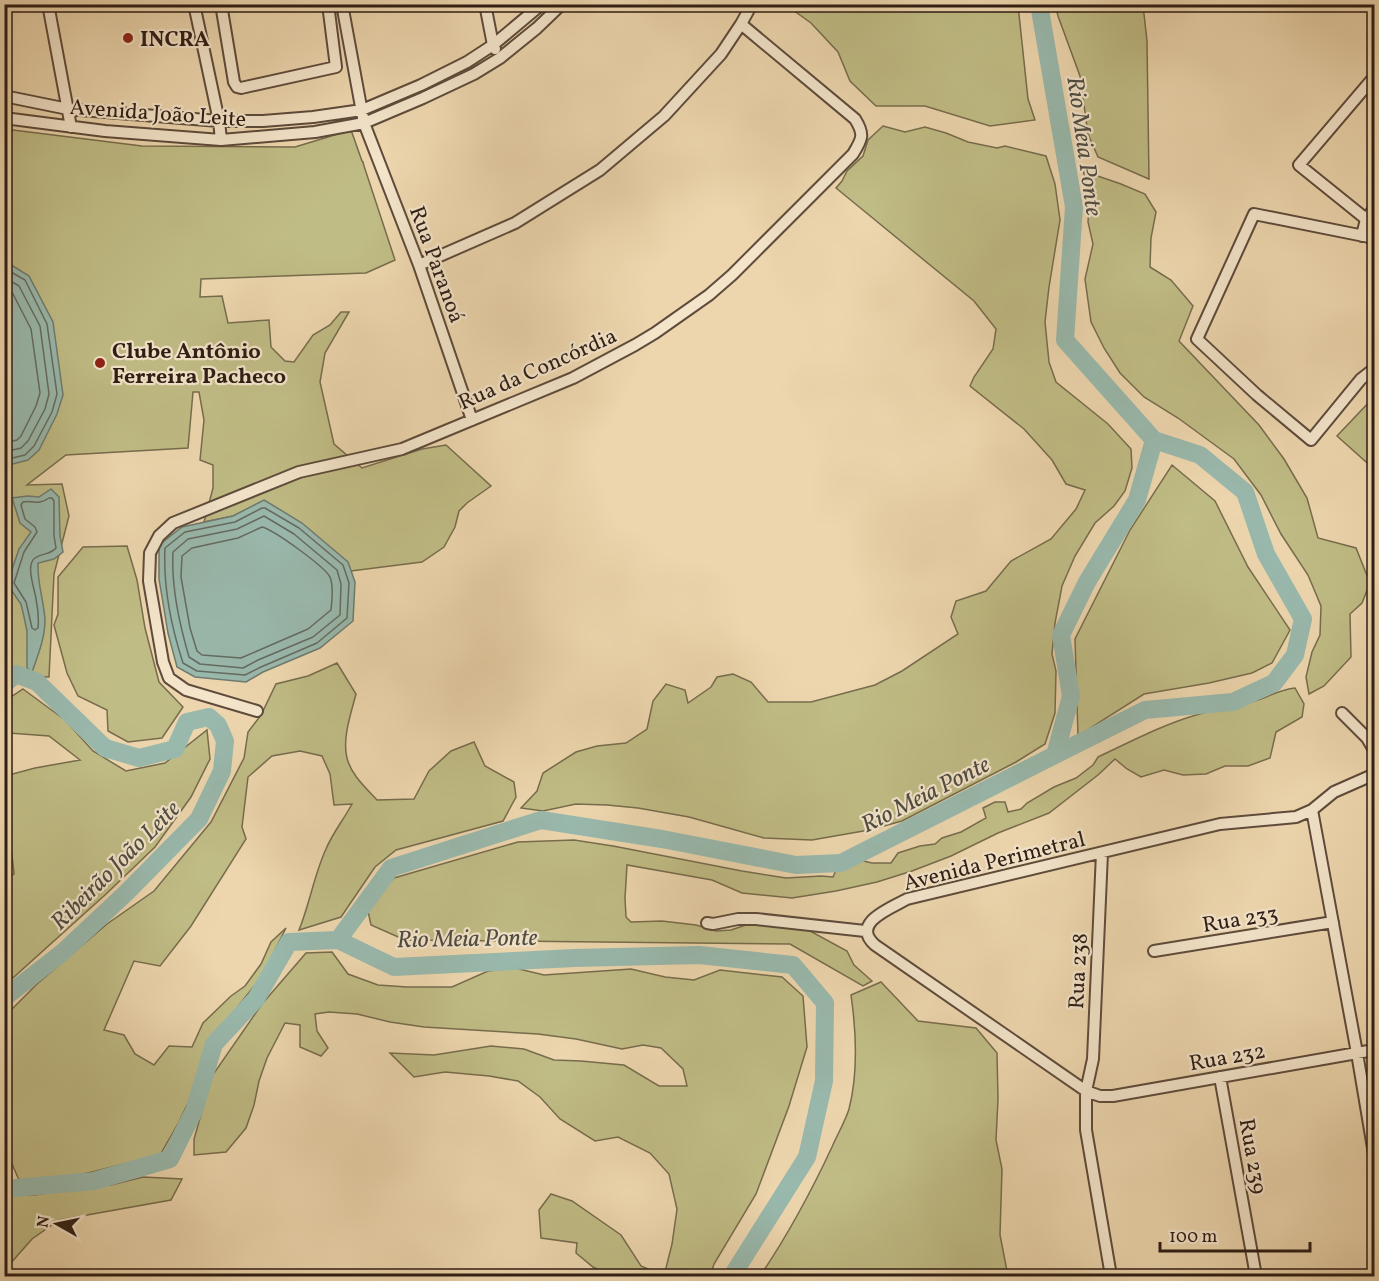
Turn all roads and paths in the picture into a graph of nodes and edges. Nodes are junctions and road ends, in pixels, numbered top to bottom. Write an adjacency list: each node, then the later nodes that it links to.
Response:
1 (48, 4): 17 (street)
2 (194, 4): 21 (street)
3 (221, 4): 12 (street)
4 (328, 4): 12 (street)
5 (342, 4): 10 (street, Rua Paranoá)
6 (485, 4): 13 (street)
7 (542, 4): 13 (street, Avenida João Leite)
8 (562, 4): 14 (street, Avenida João Leite)
9 (752, 4): 11 (street)
10 (345, 20): 12 (street); 18 (street, Rua Paranoá)
11 (741, 24): 30 (street); 32 (street, Rua da Concórdia)
12 (332, 33)
13 (493, 45): 14 (street); 18 (street, Avenida João Leite)
14 (500, 58): 22 (street, Avenida João Leite)
15 (1374, 77): 27 (street)
16 (4, 96): 17 (street, Avenida João Leite)
17 (68, 110): 19 (street, Avenida João Leite); 23 (street)
18 (362, 110): 21 (street, Avenida João Leite); 22 (street, Rua Paranoá)
19 (106, 112): 21 (street, Avenida João Leite); 24 (street)
20 (4, 118): 23 (street, Avenida João Leite)
21 (219, 121): 25 (street)
22 (364, 123): 25 (street, Avenida João Leite); 30 (street, Rua Paranoá)
23 (71, 127): 24 (street, Avenida João Leite)
24 (105, 131): 25 (street, Avenida João Leite)
25 (220, 140)
26 (1374, 209): 27 (street)
27 (1366, 219): 28 (street)
28 (1362, 236): 29 (street); 31 (street)
29 (1374, 238)
30 (418, 265): 32 (street, Rua Paranoá)
31 (1374, 372)
32 (472, 420): 33 (street, Rua da Concórdia)
33 (257, 711)
34 (1342, 713): 35 (street)
35 (1374, 750)
36 (1374, 775): 37 (street, Avenida Perimetral)
37 (1312, 810): 38 (street, Avenida Perimetral); 39 (street)
38 (1102, 853): 41 (street, Avenida Perimetral); 46 (street, Rua 238)
39 (1333, 922): 42 (street, Rua 233); 44 (street)
40 (707, 923): 41 (street)
41 (866, 931): 46 (street)
42 (1154, 951)
43 (1374, 1050): 44 (street, Rua 232)
44 (1357, 1053): 45 (street, Rua 232); 47 (street)
45 (1220, 1077): 46 (street, Rua 232); 49 (street, Rua 239)
46 (1086, 1091): 48 (street)
47 (1374, 1154)
48 (1112, 1276)
49 (1256, 1276)

